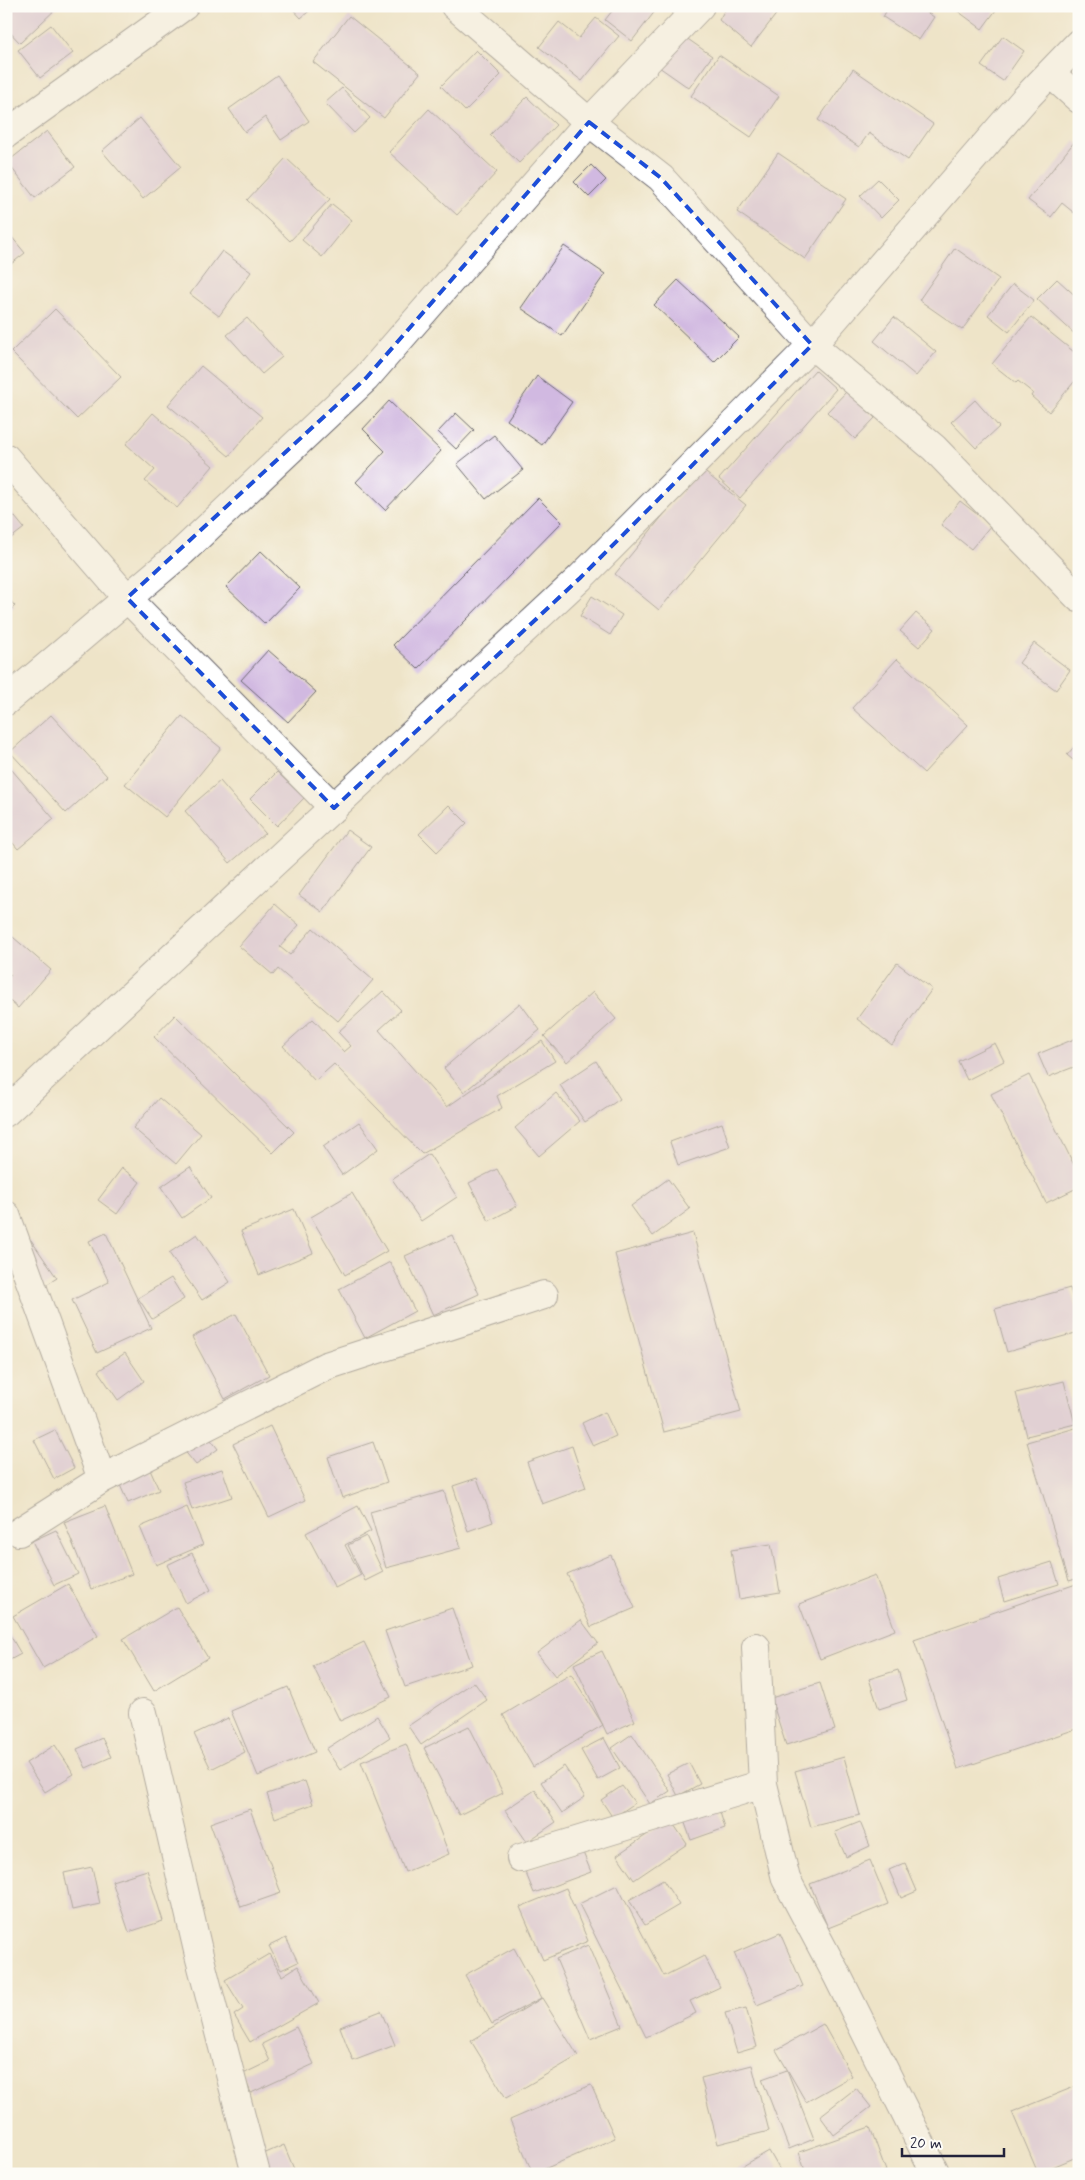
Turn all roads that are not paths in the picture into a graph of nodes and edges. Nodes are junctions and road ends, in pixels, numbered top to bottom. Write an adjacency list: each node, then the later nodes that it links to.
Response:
1 (184, 6): 8 (street)
2 (455, 6): 7 (street)
3 (700, 6): 7 (street)
4 (1079, 42): 5 (street)
5 (1050, 73): 6 (street); 9 (street)
6 (1079, 99)
7 (589, 122): 9 (street); 11 (street)
8 (6, 134)
9 (812, 345): 12 (street); 14 (street)
10 (6, 458): 11 (street)
11 (127, 598): 13 (street); 14 (street)
12 (1079, 598)
13 (6, 701)
14 (334, 808): 15 (street)
15 (6, 1112)
16 (6, 1215): 18 (street)
17 (544, 1295): 18 (street)
18 (102, 1478): 19 (street)
19 (19, 1532)
20 (756, 1647): 22 (street)
21 (143, 1713): 24 (street)
22 (763, 1784): 23 (street); 25 (street)
23 (521, 1858)
24 (256, 2174)
25 (936, 2174)

